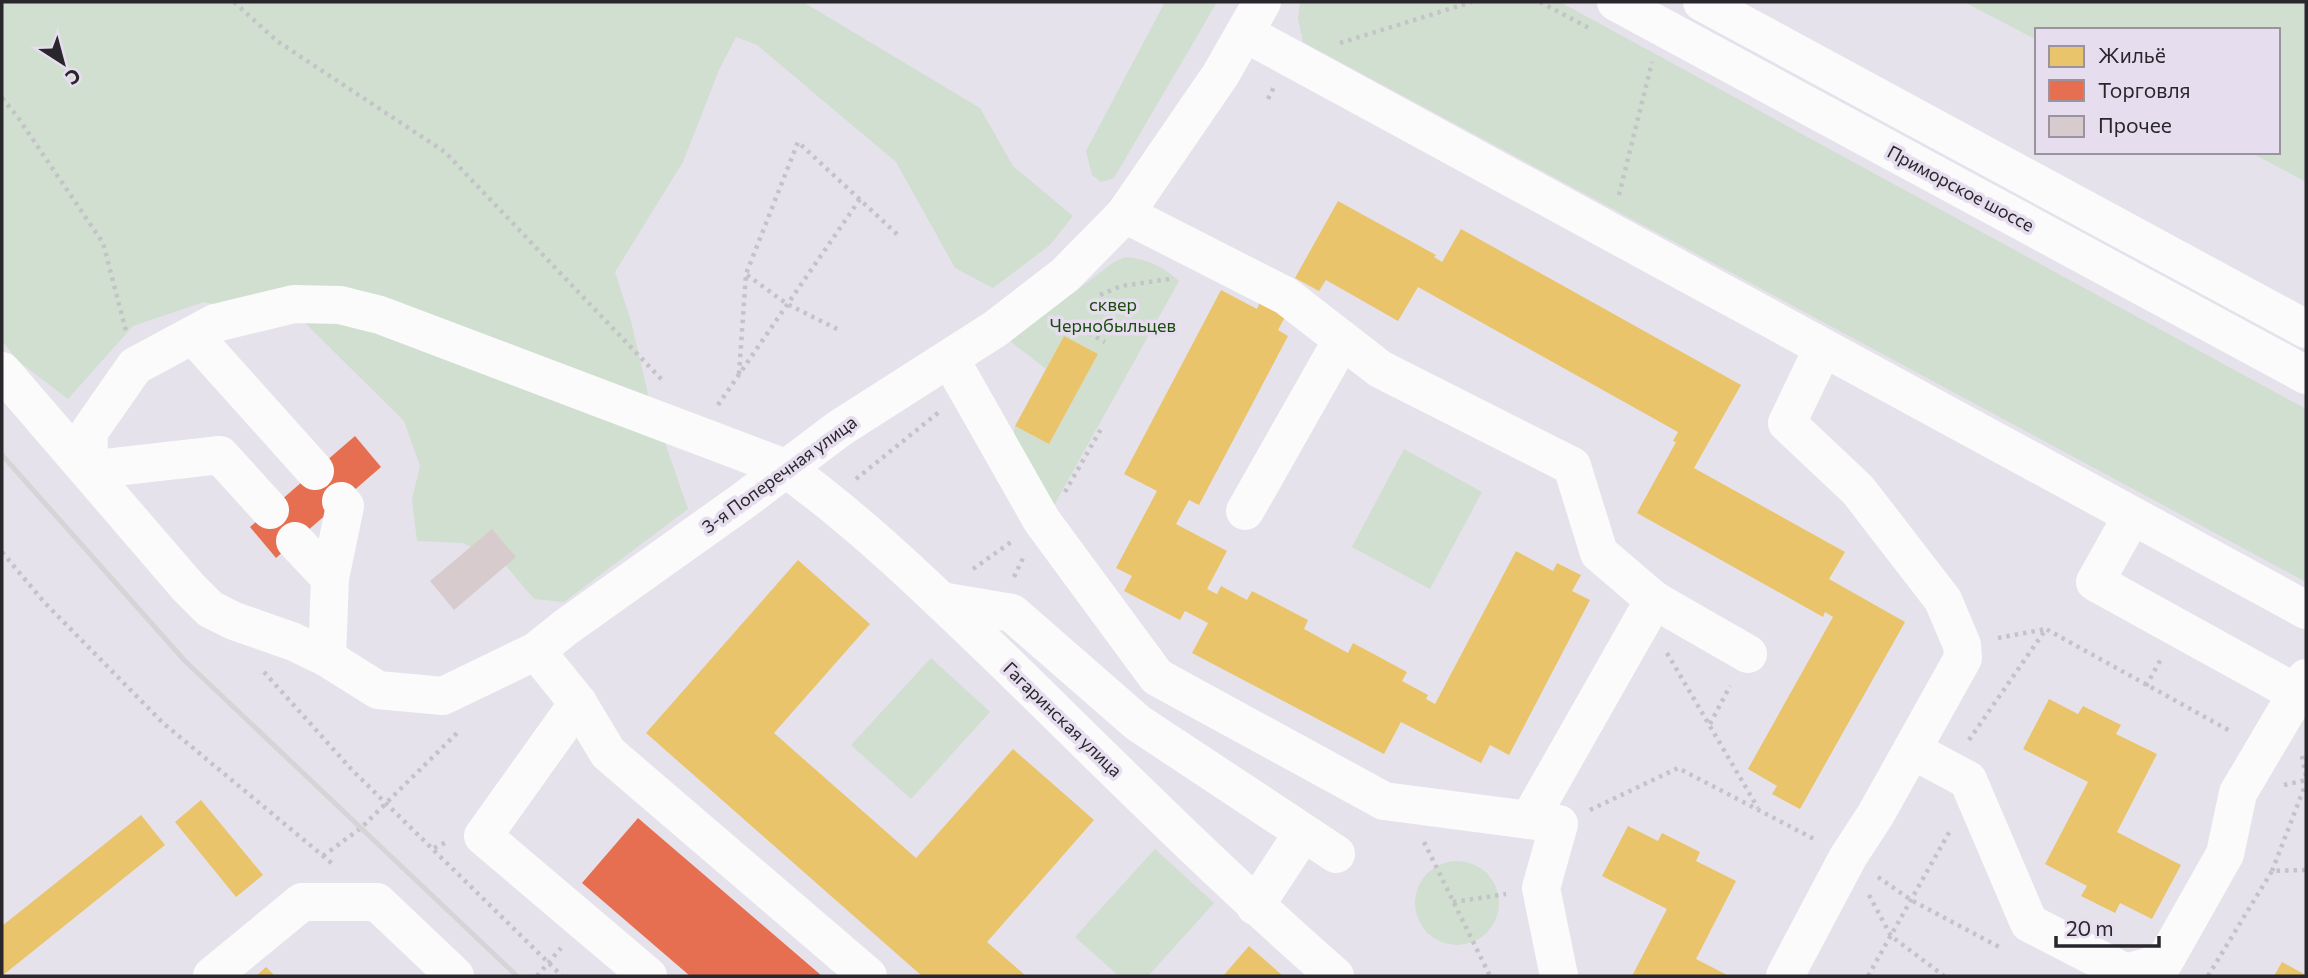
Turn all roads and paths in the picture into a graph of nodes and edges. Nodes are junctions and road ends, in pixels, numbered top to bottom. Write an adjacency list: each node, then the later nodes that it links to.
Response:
1 (234, 2): 27 (path)
2 (1472, 2): 6 (path)
3 (1616, 2): 25 (main road, Приморское шоссе)
4 (1702, 2): 16 (main road)
5 (1253, 18): 6 (main road); 12 (main road, 3-я Поперечная улица)
6 (1290, 58): 9 (path); 20 (main road)
7 (1650, 73): 10 (path)
8 (2, 98): 22 (path)
9 (1268, 99)
10 (1626, 166)
11 (860, 199): 13 (path); 14 (path); 15 (path)
12 (1125, 214): 19 (main road); 21 (main road, 3-я Поперечная улица)
13 (899, 236)
14 (746, 274): 15 (path); 24 (path)
15 (787, 304): 17 (path); 24 (path)
16 (2306, 329)
17 (839, 330)
18 (193, 335): 22 (main road, Гагаринская улица); 27 (main road, Гагаринская улица); 30 (main road)
19 (1342, 340): 33 (main road); 40 (main road)
20 (1823, 348): 34 (main road); 44 (main road)
21 (950, 359): 28 (main road, 3-я Поперечная улица); 35 (main road)
22 (135, 366): 29 (main road)
23 (2, 371): 29 (main road, 3-я Поперечная улица)
24 (738, 375): 27 (path)
25 (2306, 375)
26 (1101, 429): 35 (path)
27 (698, 435): 28 (main road, Гагаринская улица)
28 (785, 468): 39 (main road, Гагаринская улица); 45 (main road, 3-я Поперечная улица)
29 (88, 470): 32 (main road); 47 (main road, 3-я Поперечная улица)
30 (314, 471)
31 (341, 501): 38 (main road)
32 (270, 510)
33 (1245, 511)
34 (2132, 516): 41 (main road); 49 (main road)
35 (1042, 521): 39 (path); 42 (path); 56 (main road)
36 (295, 541): 38 (main road)
37 (2, 552): 62 (path)
38 (330, 578): 47 (main road)
39 (938, 598): 42 (main road); 70 (main road, Гагаринская улица)
40 (1650, 608): 46 (main road); 51 (path); 59 (main road)
41 (2306, 610)
42 (997, 611): 60 (main road)
43 (2046, 629): 44 (path); 52 (path); 54 (path)
44 (1962, 645): 53 (main road)
45 (536, 652): 47 (main road, 3-я Поперечная улица); 50 (main road)
46 (1748, 654): 51 (path)
47 (327, 658)
48 (261, 668): 57 (path)
49 (2302, 686): 52 (main road)
50 (578, 703): 79 (main road); 80 (main road)
51 (1709, 725): 58 (path)
52 (2264, 749): 54 (main road)
53 (1912, 750): 54 (main road); 63 (main road)
54 (1960, 780): 67 (path)
55 (2306, 783): 65 (path)
56 (1404, 803): 59 (main road); 69 (path)
57 (386, 804): 62 (path); 74 (path)
58 (1760, 811): 59 (path); 63 (path)
59 (1544, 822): 66 (main road)
60 (1303, 832): 61 (main road); 70 (main road)
61 (1336, 854)
62 (323, 856): 68 (path)
63 (1848, 857): 67 (path); 84 (main road)
64 (2306, 870): 65 (path)
65 (2272, 871): 87 (path)
66 (1541, 888): 69 (path); 83 (main road)
67 (1911, 900): 71 (path); 73 (path)
68 (377, 902): 75 (main road); 76 (main road)
69 (1453, 902): 82 (path)
70 (1255, 906): 81 (main road, Гагаринская улица)
71 (1891, 936): 85 (path); 86 (path)
72 (563, 946): 74 (path)
73 (2005, 950)
74 (549, 963): 77 (path); 78 (path)
75 (212, 976)
76 (455, 976)
77 (537, 976)
78 (562, 976)
79 (648, 976)
80 (868, 976)
81 (1335, 976)
82 (1490, 976)
83 (1559, 976)
84 (1785, 976)
85 (1868, 976)
86 (1944, 976)
87 (2208, 976)

